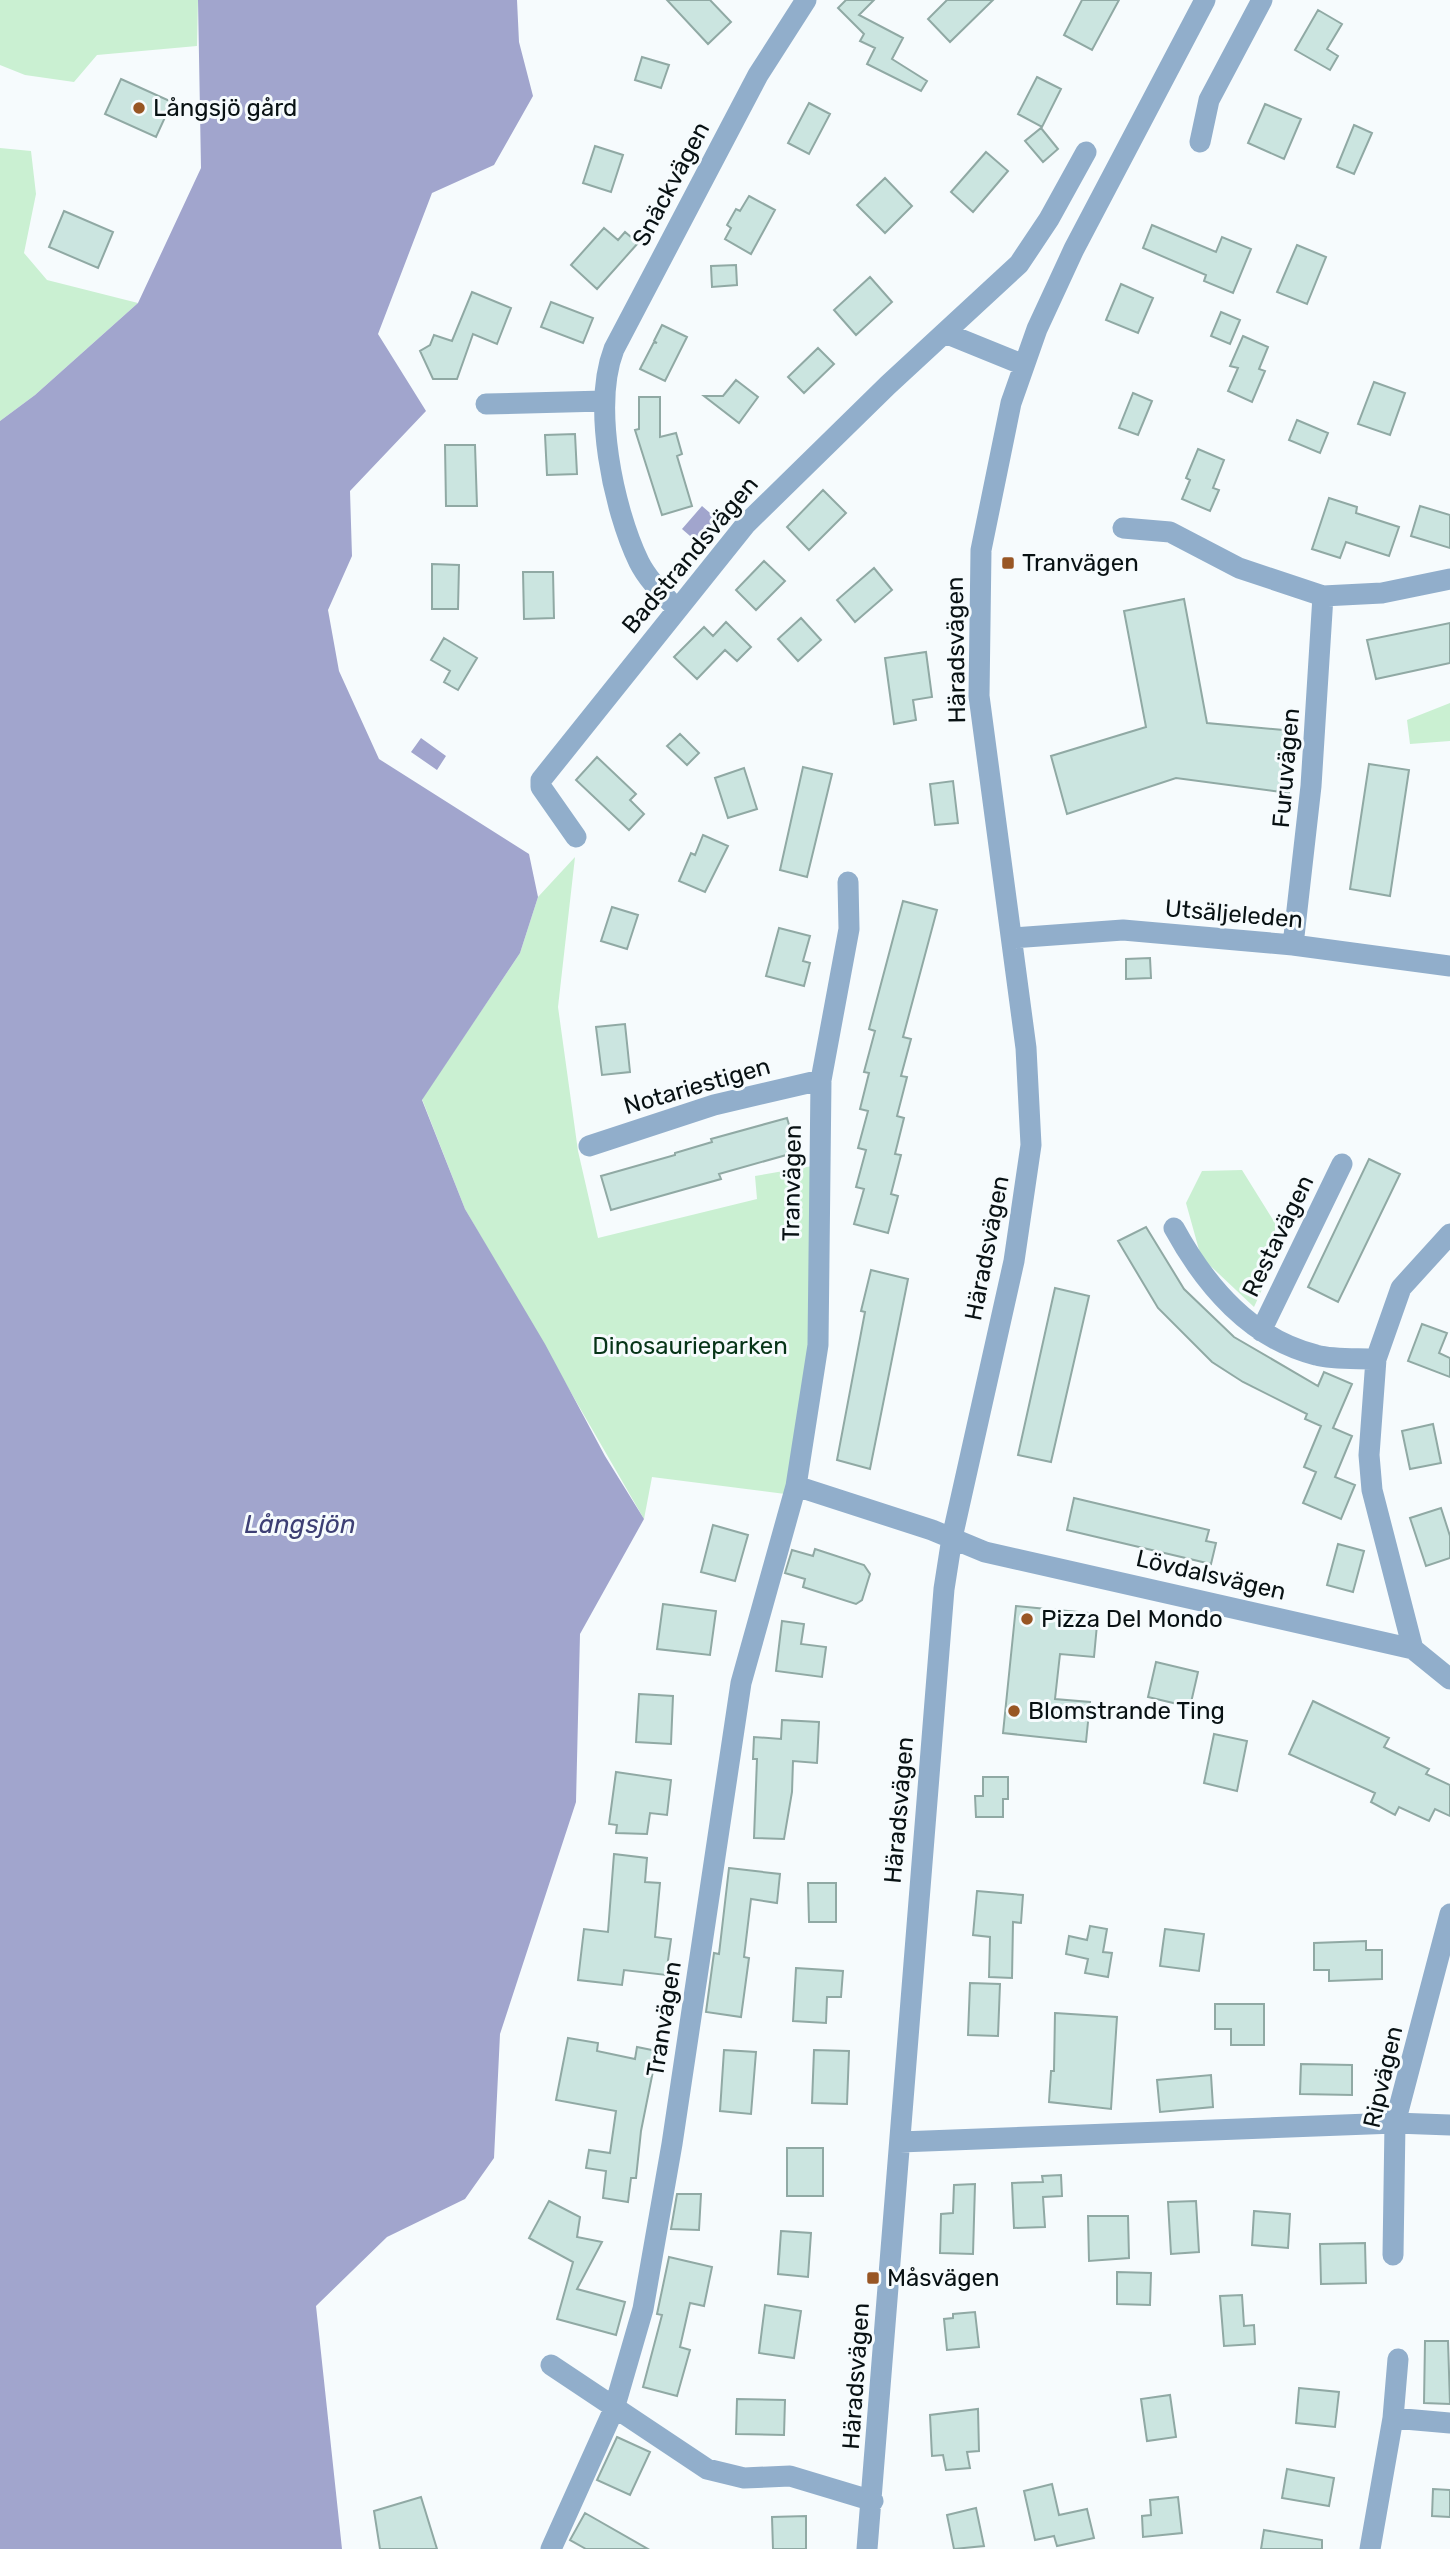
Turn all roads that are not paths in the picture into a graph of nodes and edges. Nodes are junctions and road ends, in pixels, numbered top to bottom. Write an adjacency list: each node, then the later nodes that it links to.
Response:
1 (806, 0): 8 (street, Snäckvägen)
2 (1205, 0): 7 (street, Häradsvägen)
3 (1262, 0): 4 (street)
4 (1200, 142)
5 (1086, 152): 6 (street, Badstrandsvägen)
6 (945, 333): 7 (street); 13 (street, Badstrandsvägen)
7 (1024, 365): 16 (street, Häradsvägen)
8 (604, 401): 9 (street); 13 (street, Snäckvägen)
9 (486, 404)
10 (1123, 528): 12 (street)
11 (1450, 579): 12 (street)
12 (1323, 596): 17 (street, Furuvägen)
13 (676, 608): 14 (street, Badstrandsvägen)
14 (576, 837)
15 (848, 882): 19 (street, Tranvägen)
16 (1012, 938): 17 (street, Utsäljeleden); 27 (street, Häradsvägen)
17 (1293, 945): 18 (street, Utsäljeleden)
18 (1450, 966)
19 (821, 1080): 20 (street, Notariestigen); 26 (street, Tranvägen)
20 (589, 1146)
21 (1342, 1164): 24 (street, Restavägen)
22 (1174, 1228): 24 (street, Restavägen)
23 (1450, 1234): 25 (street)
24 (1261, 1331): 25 (street, Restavägen)
25 (1376, 1359): 28 (street)
26 (796, 1486): 27 (street); 37 (street, Tranvägen)
27 (952, 1538): 28 (street, Lövdalsvägen); 33 (street, Häradsvägen)
28 (1413, 1649): 29 (street, Lövdalsvägen)
29 (1450, 1679)
30 (1450, 1914): 31 (street, Ripvägen)
31 (1395, 2123): 32 (street); 33 (street); 34 (street, Ripvägen)
32 (1450, 2125)
33 (900, 2141): 40 (street, Häradsvägen)
34 (1394, 2255)
35 (1398, 2359): 38 (street)
36 (551, 2365): 37 (street)
37 (614, 2409): 40 (street); 41 (street, Tranvägen)
38 (1393, 2418): 39 (street); 43 (street)
39 (1450, 2423)
40 (873, 2501): 42 (street, Häradsvägen)
41 (551, 2549)
42 (866, 2549)
43 (1370, 2549)

